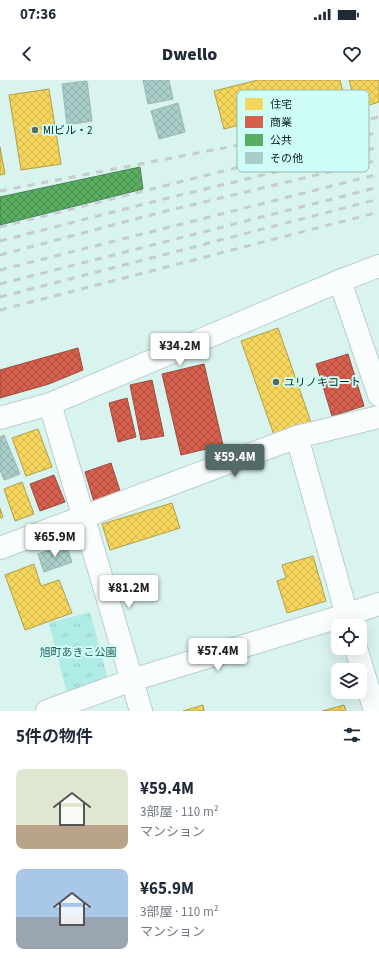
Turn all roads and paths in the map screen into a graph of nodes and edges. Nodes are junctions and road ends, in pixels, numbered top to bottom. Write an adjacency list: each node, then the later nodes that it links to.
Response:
1 (379, 266): 2 (street)
2 (340, 281): 3 (street); 4 (street)
3 (379, 395)
4 (50, 404): 6 (street); 8 (street)
5 (379, 417): 7 (street)
6 (0, 418)
7 (297, 437): 8 (street); 11 (street)
8 (83, 517): 9 (street); 15 (street)
9 (0, 548)
10 (379, 604): 12 (street)
11 (347, 619)
12 (352, 619)
13 (331, 626): 15 (street)
14 (358, 655): 18 (street)
15 (132, 680): 16 (street); 17 (street)
16 (47, 711)
17 (141, 711)
18 (374, 711)

